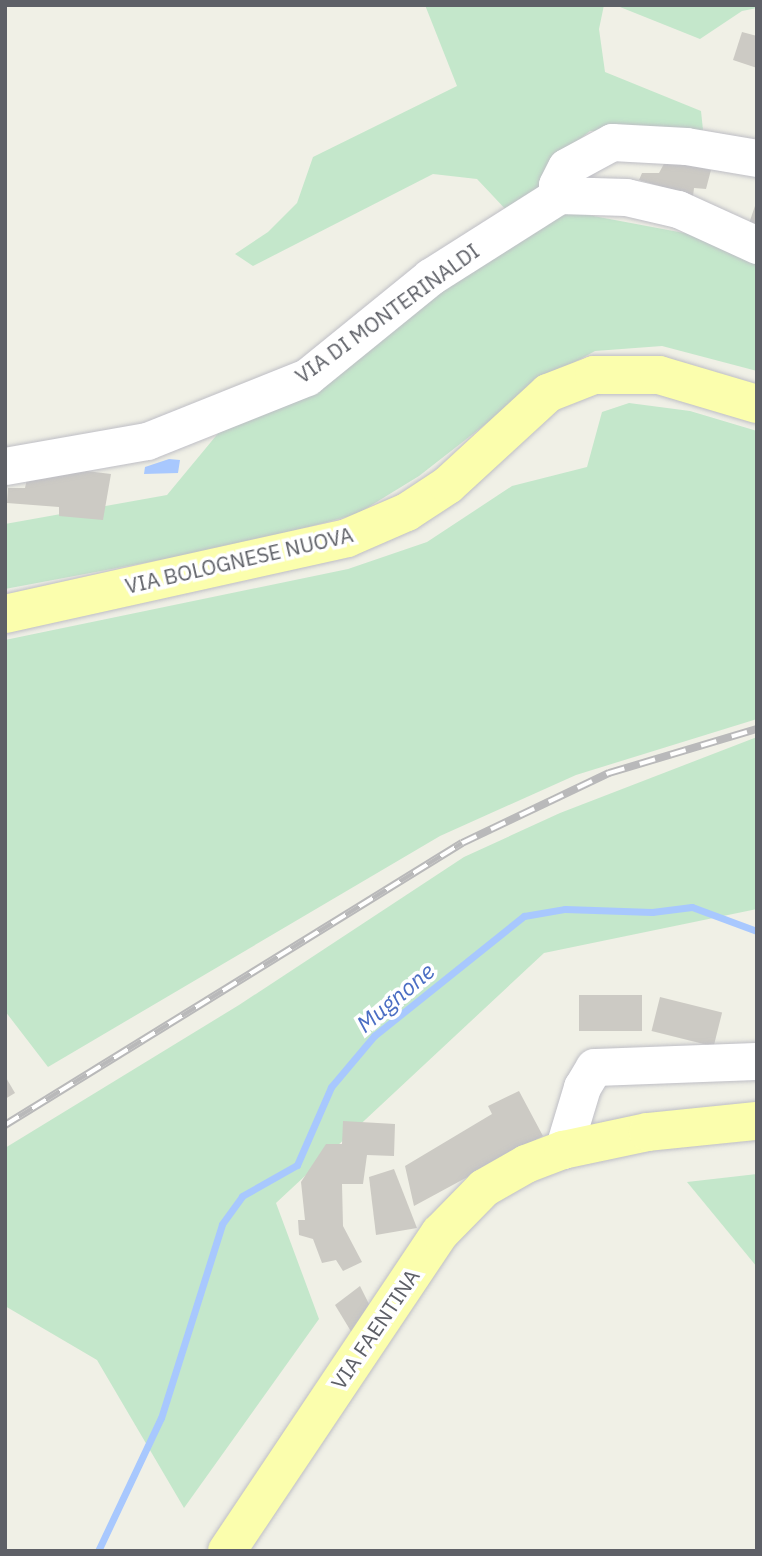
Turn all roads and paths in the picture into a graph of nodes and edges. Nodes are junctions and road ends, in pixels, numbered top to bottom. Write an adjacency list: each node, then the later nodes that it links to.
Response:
1 (757, 158): 2 (street)
2 (559, 195): 3 (street); 5 (street, VIA DI MONTERINALDI)
3 (757, 245)
4 (757, 404): 6 (main road, VIA BOLOGNESE NUOVA)
5 (5, 466)
6 (5, 614)
7 (757, 1061): 9 (street)
8 (757, 1121): 9 (main road, VIA FAENTINA)
9 (563, 1150): 10 (main road, VIA FAENTINA)
10 (227, 1551)

